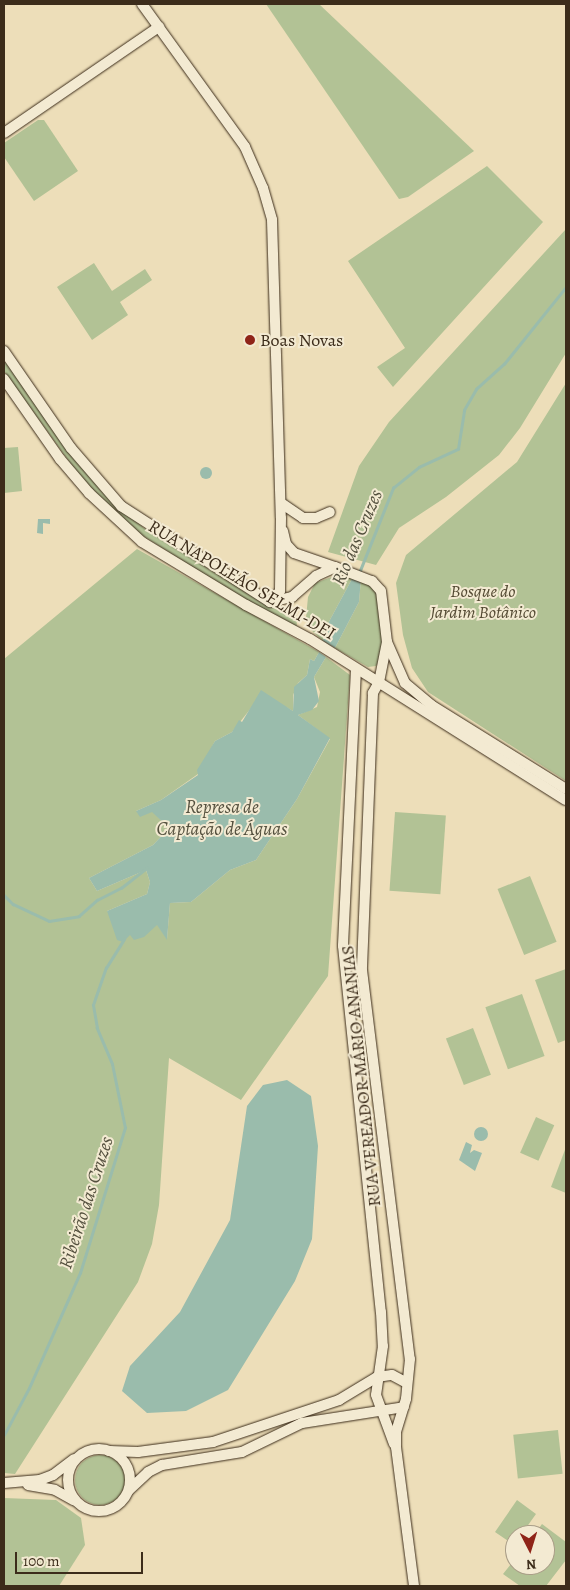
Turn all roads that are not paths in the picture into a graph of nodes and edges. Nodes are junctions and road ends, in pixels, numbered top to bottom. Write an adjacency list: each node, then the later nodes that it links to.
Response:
1 (142, 4): 2 (street)
2 (159, 27): 3 (street); 6 (street)
3 (4, 133)
4 (4, 351): 10 (street, RUA NAPOLEÃO SELMI-DEI)
5 (4, 379): 12 (street, RUA NAPOLEÃO SELMI-DEI)
6 (281, 503): 7 (street); 8 (street)
7 (330, 512)
8 (281, 518): 9 (street); 10 (street)
9 (340, 568): 10 (street, RUA NAPOLEÃO SELMI-DEI); 11 (street)
10 (270, 602)
11 (387, 642): 13 (street, RUA VEREADOR MÁRIO ANANIAS); 14 (street)
12 (356, 669): 13 (street, RUA NAPOLEÃO SELMI-DEI); 16 (street, RUA VEREADOR MÁRIO ANANIAS)
13 (379, 682): 15 (street, RUA NAPOLEÃO SELMI-DEI); 17 (street, RUA VEREADOR MÁRIO ANANIAS)
14 (566, 789)
15 (566, 800)
16 (376, 1377): 17 (street); 19 (street, RUA VEREADOR MÁRIO ANANIAS); 21 (street)
17 (407, 1382): 18 (street, RUA VEREADOR MÁRIO ANANIAS)
18 (404, 1407): 19 (street); 20 (street, RUA VEREADOR MÁRIO ANANIAS)
19 (382, 1413): 20 (street, RUA VEREADOR MÁRIO ANANIAS); 24 (street)
20 (396, 1447): 26 (street, RUA VEREADOR MÁRIO ANANIAS)
21 (108, 1451): 22 (street); 24 (street)
22 (75, 1458): 23 (street); 25 (street)
23 (8, 1483): 25 (street)
24 (129, 1490): 25 (street)
25 (79, 1504)
26 (414, 1586)

